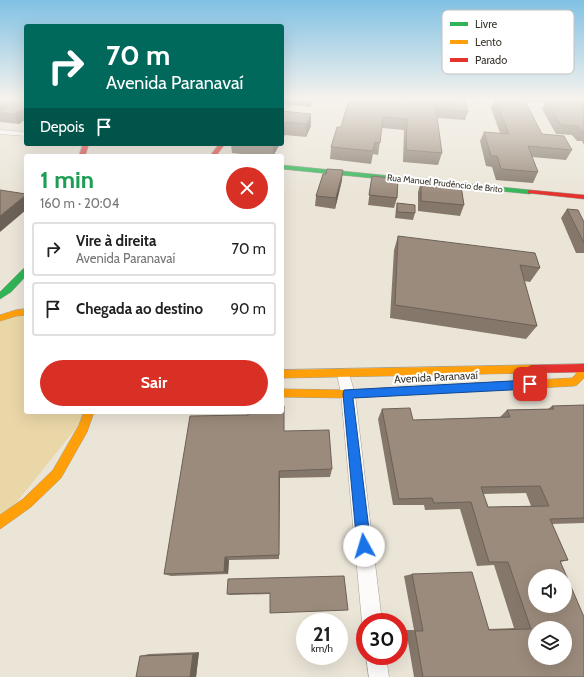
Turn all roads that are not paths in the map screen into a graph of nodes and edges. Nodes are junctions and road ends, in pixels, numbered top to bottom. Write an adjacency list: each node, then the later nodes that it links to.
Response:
1 (0, 132): 2 (street)
2 (24, 134)
3 (284, 167): 4 (main road, Rua Manuel Prudêncio de Brito)
4 (584, 197)
5 (24, 273): 6 (main road)
6 (0, 296)
7 (24, 312): 8 (main road)
8 (0, 318)
9 (583, 368): 11 (main road, Avenida Paranavaí); 13 (main road, Avenida Paranavaí)
10 (284, 374): 11 (main road, Avenida Paranavaí)
11 (343, 374): 13 (street)
12 (284, 394): 13 (main road, Avenida Paranavaí)
13 (348, 394): 16 (street)
14 (88, 414): 15 (main road)
15 (0, 523)
16 (371, 613)
17 (377, 665): 18 (street)
18 (379, 677)

